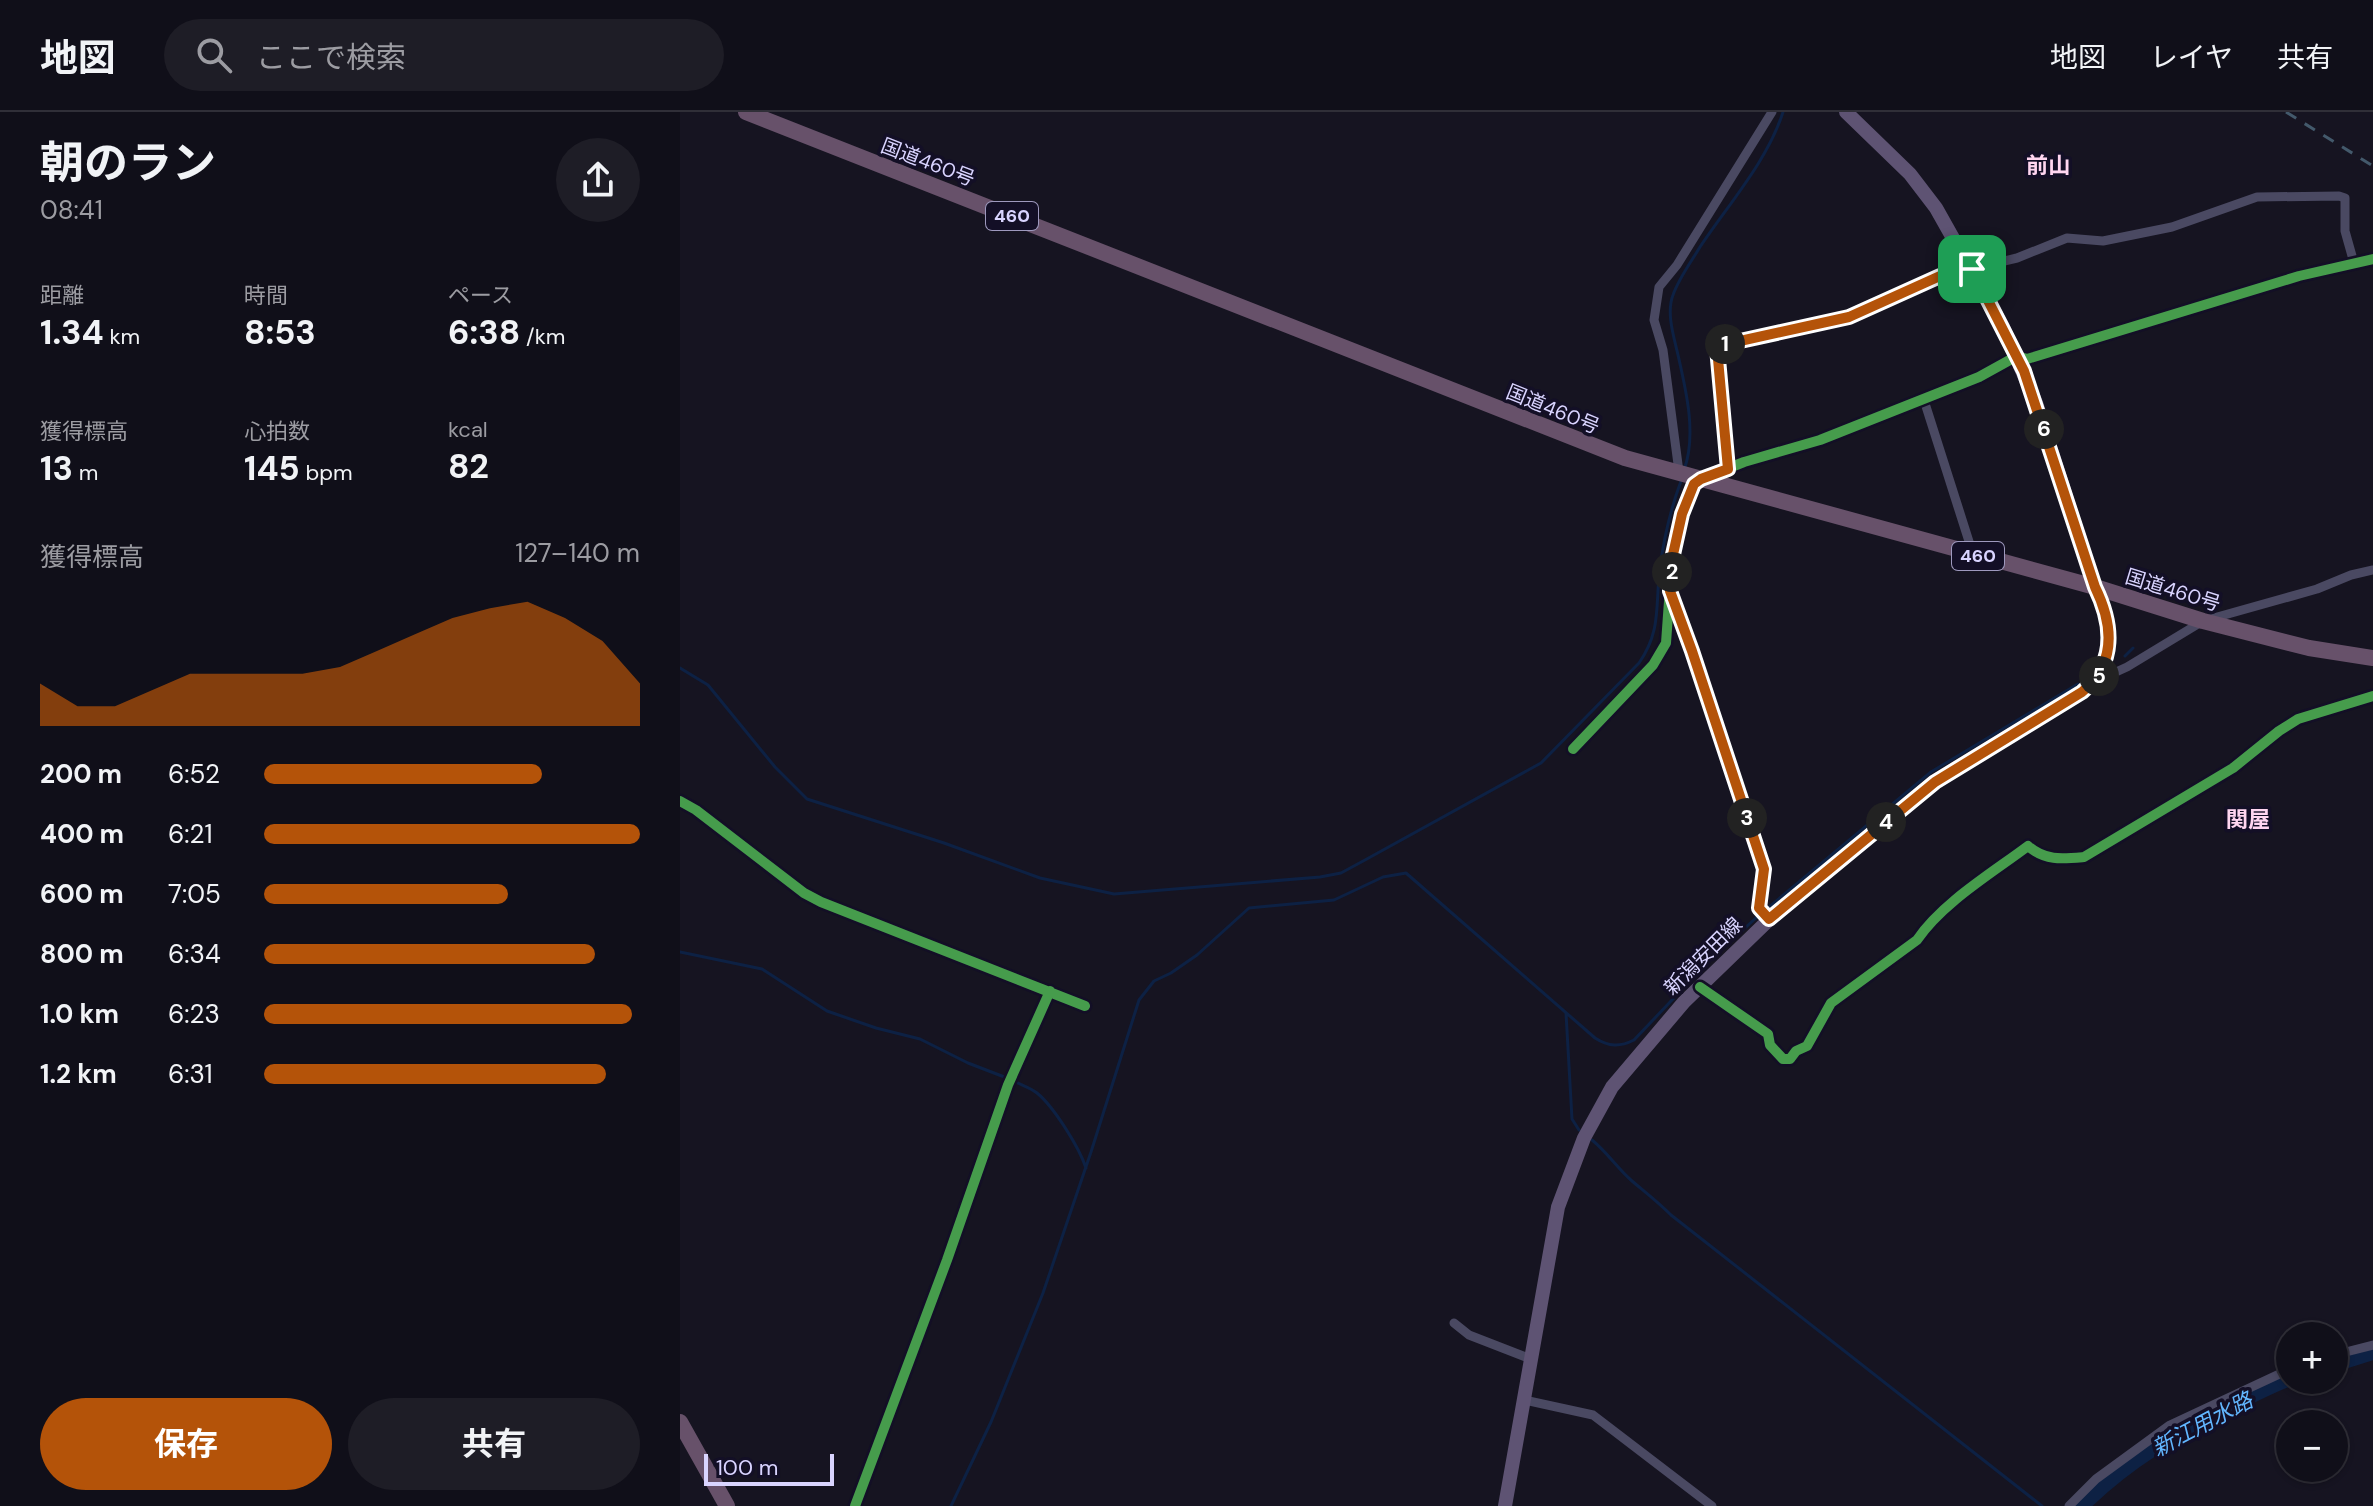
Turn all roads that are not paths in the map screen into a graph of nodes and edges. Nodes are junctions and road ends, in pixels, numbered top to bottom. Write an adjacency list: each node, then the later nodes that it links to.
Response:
1 (746, 112): 10 (highway, 国道460号 / 460)
2 (1772, 112): 10 (street)
3 (1846, 112): 6 (main road)
4 (2373, 259): 5 (street)
5 (2354, 263): 6 (street); 7 (street)
6 (1972, 269): 7 (main road); 9 (street)
7 (2017, 356): 8 (street); 13 (main road)
8 (1923, 397): 9 (street); 11 (street)
9 (1728, 469): 10 (street)
10 (1691, 476): 11 (highway, 国道460号 / 460); 14 (street)
11 (1974, 555): 13 (highway, 国道460号 / 460)
12 (2373, 570): 15 (street)
13 (2095, 587): 15 (highway, 国道460号 / 460); 17 (main road)
14 (1670, 591): 19 (street); 21 (street)
15 (2203, 621): 16 (highway, 国道460号 / 460); 17 (street)
16 (2373, 658)
17 (2094, 682): 21 (main road, 新潟安田線)
18 (2373, 696): 22 (street)
19 (1573, 749)
20 (680, 801): 23 (street)
21 (1769, 919): 22 (main road, 新潟安田線)
22 (1700, 987): 28 (main road, 新潟安田線)
23 (1050, 991): 24 (street); 33 (street)
24 (1085, 1006)
25 (1454, 1323): 28 (street)
26 (2373, 1345): 27 (street)
27 (2348, 1351)
28 (1531, 1359): 30 (main road, 新潟安田線)
29 (2276, 1376): 36 (street)
30 (1524, 1400): 34 (main road, 新潟安田線); 35 (street)
31 (680, 1422): 32 (highway)
32 (727, 1506)
33 (855, 1506)
34 (1505, 1506)
35 (1712, 1506)
36 (2069, 1506)

